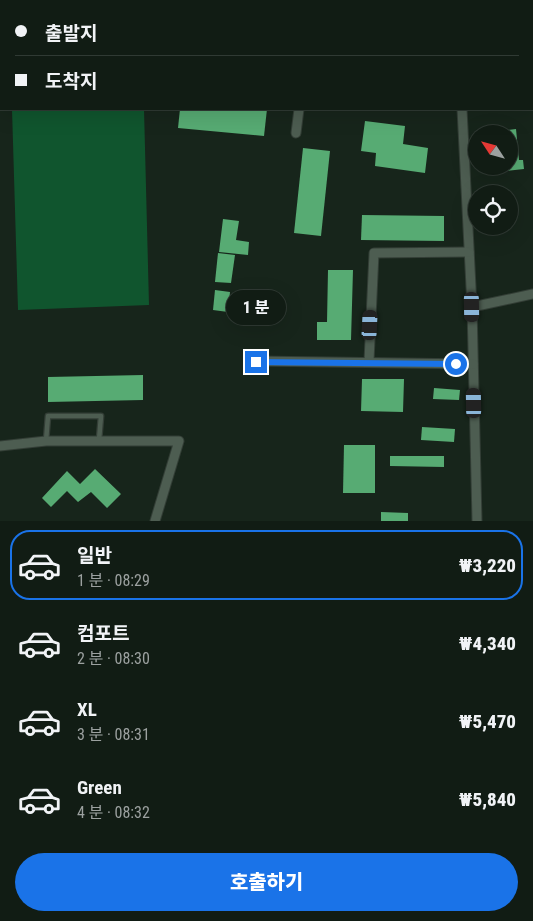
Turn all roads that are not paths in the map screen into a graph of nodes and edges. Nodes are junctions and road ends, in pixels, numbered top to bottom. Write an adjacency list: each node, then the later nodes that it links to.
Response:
1 (299, 110): 3 (street)
2 (462, 110): 4 (street)
3 (296, 133)
4 (469, 252): 6 (street); 8 (street)
5 (533, 294): 6 (street)
6 (472, 307): 9 (street)
7 (256, 362): 8 (street)
8 (369, 362): 9 (street)
9 (473, 364): 14 (street)
10 (99, 440): 11 (street); 11 (lane); 13 (street)
11 (46, 441): 12 (street)
12 (0, 446)
13 (155, 521)
14 (477, 521)

